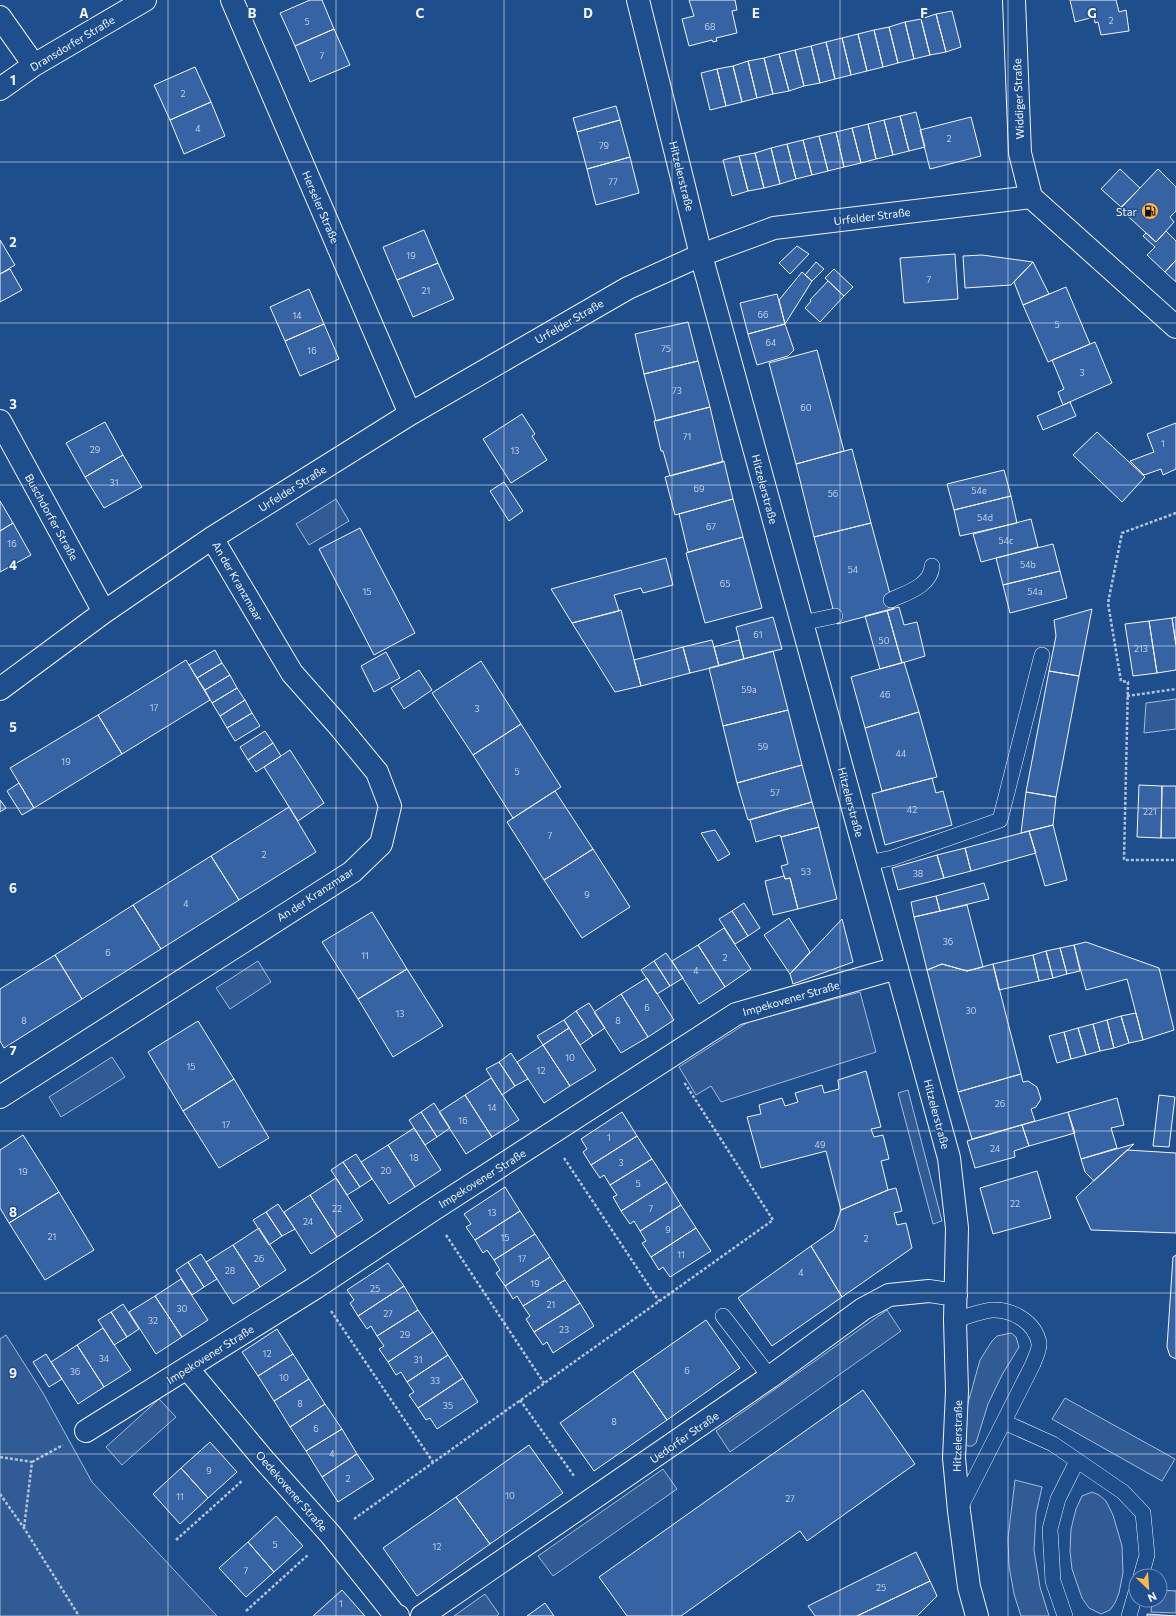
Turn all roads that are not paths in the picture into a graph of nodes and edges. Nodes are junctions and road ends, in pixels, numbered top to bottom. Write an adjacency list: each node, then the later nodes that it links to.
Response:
1 (145, 0): 6 (street, Dransdorfer Straße)
2 (232, 0): 11 (street, Herseler Straße)
3 (638, 0): 9 (street, Hitzelerstraße)
4 (1014, 0): 8 (street, Widdiger Straße)
5 (0, 17): 6 (street)
6 (34, 65): 7 (street, Dransdorfer Straße)
7 (0, 89)
8 (1031, 197): 9 (street, Urfelder Straße); 10 (street)
9 (701, 255): 11 (street, Urfelder Straße); 18 (street, Hitzelerstraße)
10 (1176, 327)
11 (410, 414): 13 (street, Urfelder Straße)
12 (0, 421): 16 (street, Buschdorfer Straße)
13 (212, 538): 16 (street, Urfelder Straße); 23 (street, An der Kranzmaar)
14 (932, 566): 15 (lane)
15 (892, 600)
16 (104, 612): 20 (street, Urfelder Straße)
17 (835, 616): 18 (lane)
18 (802, 623): 21 (street, Hitzelerstraße)
19 (1042, 655): 21 (lane)
20 (0, 689)
21 (868, 863): 22 (street, Hitzelerstraße)
22 (897, 968): 24 (street, Hitzelerstraße); 27 (street, Impekovener Straße)
23 (0, 1097)
24 (956, 1296): 26 (street, Hitzelerstraße); 28 (street, Uedorfer Straße)
25 (723, 1316): 28 (lane)
26 (955, 1320): 29 (lane); 32 (street, Hitzelerstraße)
27 (187, 1368): 30 (street, Impekovener Straße); 34 (street, Oedekovener Straße)
28 (770, 1377): 35 (street, Uedorfer Straße)
29 (1004, 1422): 31 (lane); 32 (lane)
30 (77, 1436)
31 (1077, 1461): 33 (lane); 37 (lane)
32 (959, 1511): 36 (street, Hitzelerstraße)
33 (1143, 1568)
34 (396, 1616)
35 (422, 1616)
36 (976, 1616)
37 (1065, 1616)

